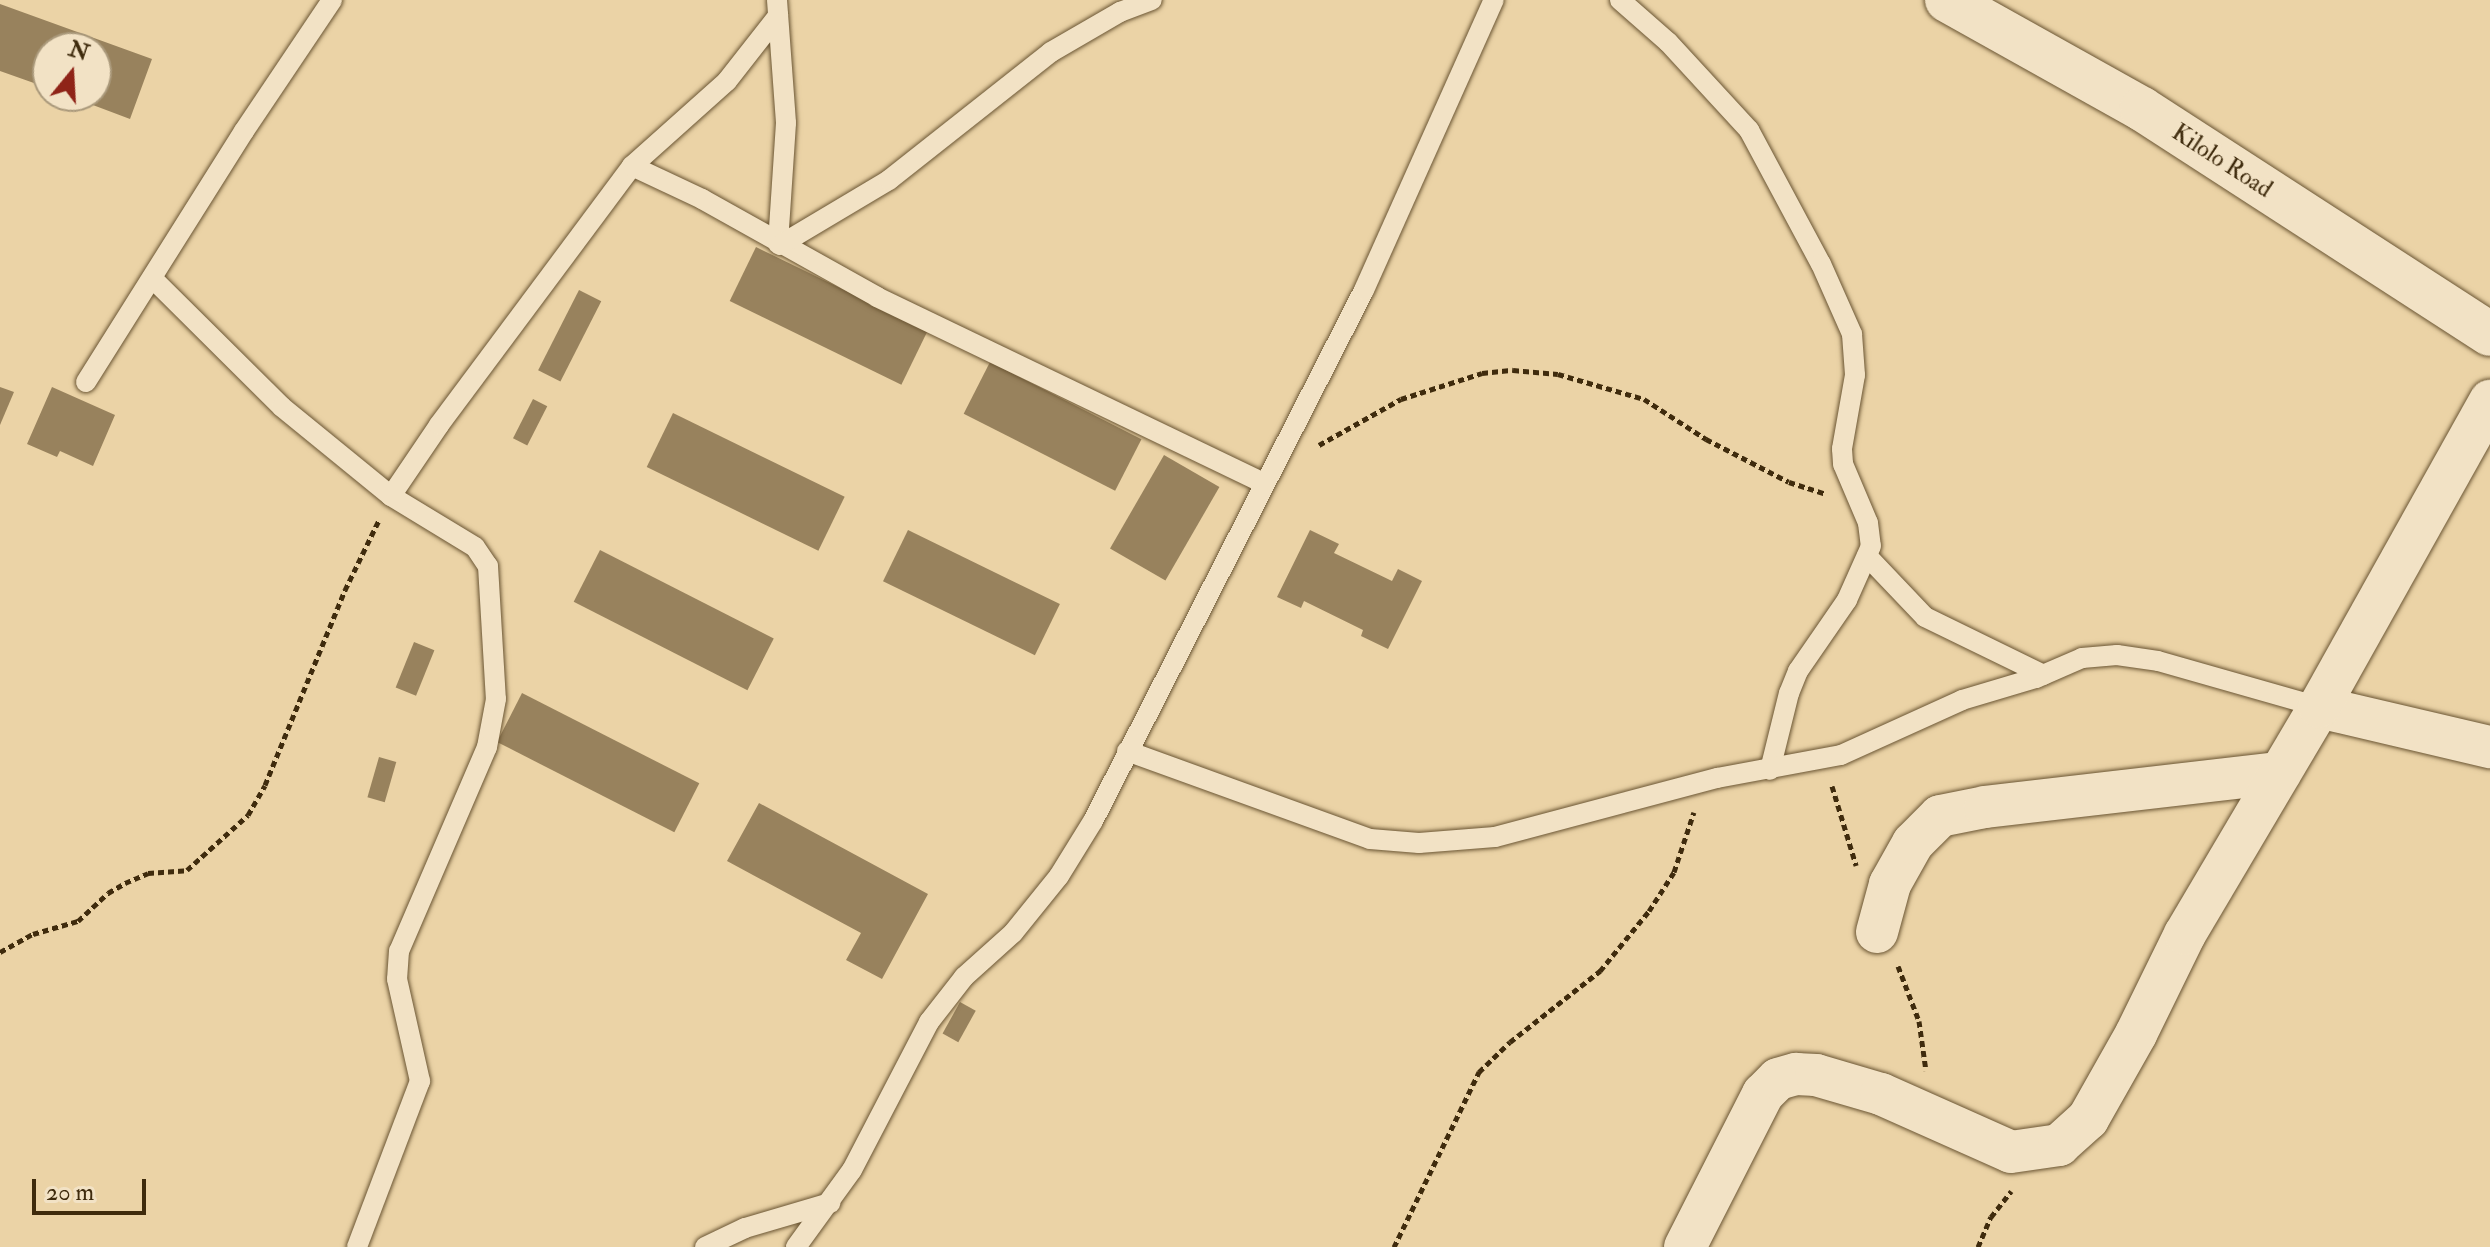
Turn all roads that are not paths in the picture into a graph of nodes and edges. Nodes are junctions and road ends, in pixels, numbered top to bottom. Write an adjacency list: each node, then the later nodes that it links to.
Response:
1 (332, 0): 9 (lane)
2 (1152, 0): 8 (lane)
3 (1494, 0): 13 (lane)
4 (1620, 0): 15 (lane)
5 (1947, 0): 10 (main road, Kilolo Road)
6 (778, 8): 7 (lane); 8 (lane)
7 (632, 166): 8 (lane); 14 (lane)
8 (779, 245): 13 (lane)
9 (152, 278): 11 (lane); 14 (lane)
10 (2490, 334)
11 (86, 382)
12 (2490, 401): 17 (street)
13 (1267, 478): 19 (lane)
14 (391, 496): 24 (lane)
15 (1867, 556): 16 (lane); 20 (lane)
16 (2044, 675): 17 (lane); 20 (lane)
17 (2319, 707): 18 (street); 21 (street)
18 (2490, 747)
19 (1127, 751): 20 (lane); 23 (lane)
20 (1770, 770)
21 (2280, 773): 22 (street); 27 (street)
22 (1877, 932)
23 (830, 1203): 25 (lane); 26 (lane)
24 (357, 1247)
25 (705, 1247)
26 (796, 1247)
27 (1685, 1247)

